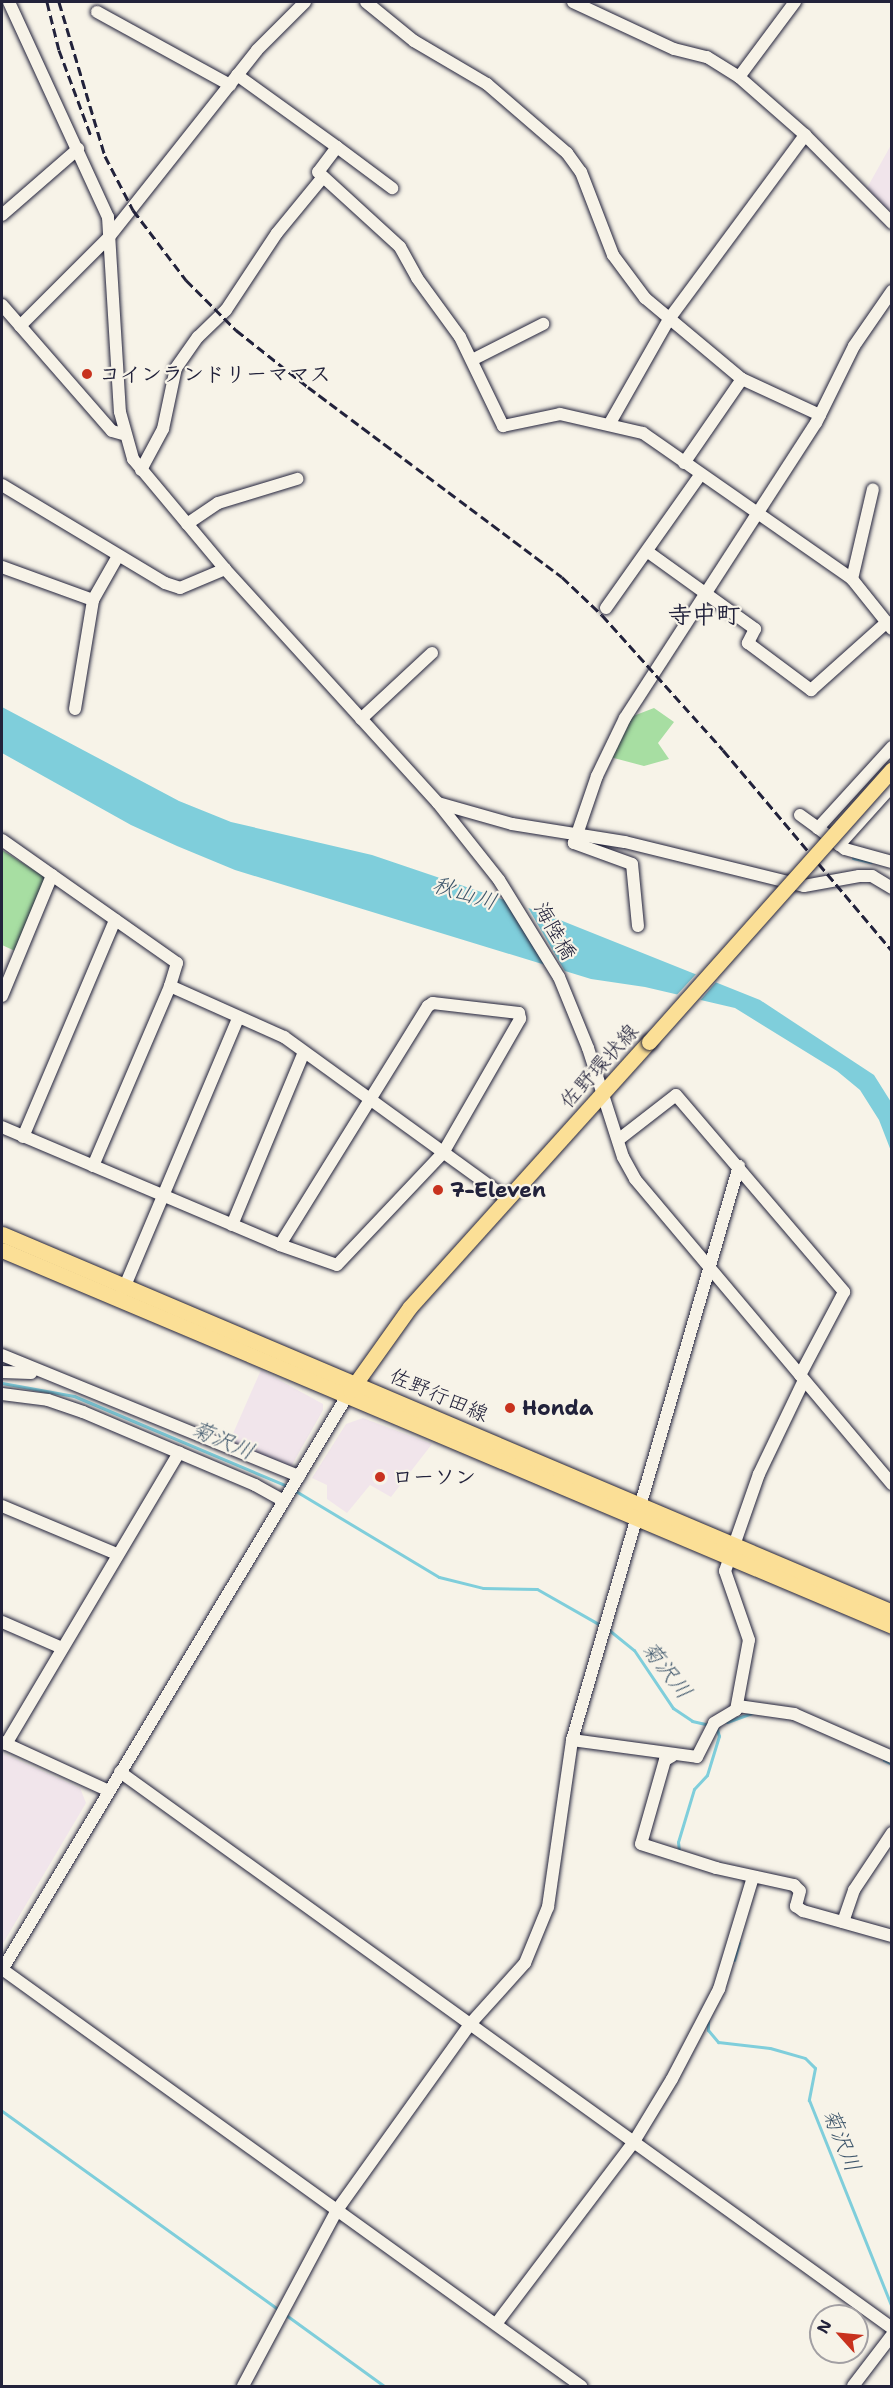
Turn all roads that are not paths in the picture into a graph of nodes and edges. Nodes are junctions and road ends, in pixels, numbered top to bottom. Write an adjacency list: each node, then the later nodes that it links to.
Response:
1 (9, 2): 11 (street)
2 (305, 2): 8 (street)
3 (366, 2): 19 (street)
4 (573, 2): 7 (street)
5 (795, 2): 7 (street)
6 (97, 12): 8 (street)
7 (739, 76): 9 (street)
8 (233, 80): 10 (street); 16 (street)
9 (805, 135): 15 (street); 19 (street)
10 (336, 147): 12 (street); 13 (street)
11 (78, 149): 14 (street); 16 (street)
12 (322, 177): 22 (street); 28 (street)
13 (392, 188)
14 (2, 215)
15 (891, 223)
16 (109, 237): 21 (street); 26 (street)
17 (891, 291): 24 (street)
18 (2, 305): 21 (street)
19 (669, 319): 23 (street); 25 (street)
20 (543, 324): 22 (street)
21 (20, 326): 26 (street)
22 (472, 360): 25 (street)
23 (742, 379): 24 (street); 27 (street)
24 (820, 415): 33 (street)
25 (610, 423): 27 (street)
26 (123, 434): 28 (street, 海陸橋)
27 (684, 463): 29 (street)
28 (141, 470): 34 (street, 海陸橋)
29 (700, 475): 33 (street); 35 (street)
30 (297, 479): 34 (street)
31 (2, 485): 36 (street)
32 (873, 489): 39 (street)
33 (759, 512): 39 (street); 40 (street)
34 (187, 524): 38 (street, 海陸橋)
35 (648, 552): 40 (street); 42 (street)
36 (118, 556): 38 (street); 41 (street)
37 (2, 567): 41 (street)
38 (225, 568): 46 (street, 海陸橋)
39 (852, 579): 43 (street)
40 (705, 595): 43 (street); 53 (street)
41 (93, 600): 45 (street)
42 (606, 608)
43 (889, 625)
44 (432, 653): 46 (street)
45 (75, 709)
46 (361, 719): 50 (street, 海陸橋)
47 (891, 747): 52 (street)
48 (891, 769): 67 (main road, 佐野環状線, bridge)
49 (891, 786): 55 (street)
50 (438, 803): 53 (street); 67 (street, 海陸橋)
51 (800, 815): 52 (street)
52 (818, 828): 55 (street)
53 (574, 833): 59 (street); 62 (street)
54 (2, 840): 58 (street)
55 (839, 845): 56 (street)
56 (876, 859): 57 (street); 59 (street)
57 (891, 862)
58 (52, 875): 61 (street); 64 (street)
59 (872, 876): 60 (street)
60 (891, 888)
61 (115, 920): 63 (street); 70 (street)
62 (638, 926)
63 (170, 986): 65 (street); 73 (street)
64 (2, 996)
65 (238, 1018): 66 (street); 75 (street)
66 (304, 1052): 68 (street); 77 (street)
67 (602, 1094): 71 (street, 海陸橋); 76 (main road, 佐野環状線)
68 (369, 1100): 72 (street); 72 (street); 79 (street)
69 (2, 1127): 70 (street)
70 (23, 1137): 73 (street)
71 (618, 1140): 74 (street); 81 (street, 海陸橋)
72 (443, 1153): 76 (street); 79 (street)
73 (93, 1166): 75 (street)
74 (739, 1166): 81 (street); 86 (street)
75 (163, 1196): 77 (street); 82 (street)
76 (508, 1199): 87 (main road, 佐野環状線)
77 (232, 1225): 79 (street)
78 (2, 1234): 82 (main road, 佐野行田線)
79 (280, 1245)
80 (2, 1250): 82 (main road, 佐野行田線)
81 (709, 1267): 86 (street, 海陸橋); 95 (street)
82 (122, 1293): 87 (main road, 佐野行田線); 89 (main road, 佐野行田線)
83 (2, 1355): 85 (street)
84 (2, 1372): 85 (street)
85 (38, 1373): 91 (street)
86 (802, 1377): 92 (street, 海陸橋); 96 (street)
87 (355, 1382): 89 (main road, 佐野環状線); 95 (main road, 佐野行田線)
88 (2, 1394): 90 (street)
89 (347, 1396): 91 (street); 95 (main road, 佐野行田線)
90 (178, 1453): 93 (street); 97 (street)
91 (297, 1479): 93 (street)
92 (891, 1484)
93 (286, 1498): 107 (street)
94 (2, 1506): 97 (street)
95 (637, 1511): 96 (main road, 佐野行田線); 103 (street)
96 (731, 1550): 98 (main road, 佐野行田線); 100 (main road, 佐野行田線); 102 (street)
97 (117, 1554): 101 (street)
98 (891, 1612)
99 (2, 1622): 101 (street)
100 (891, 1626)
101 (62, 1648): 104 (street)
102 (738, 1706): 105 (street); 106 (street)
103 (572, 1740): 105 (street); 114 (street)
104 (4, 1743): 108 (street)
105 (672, 1756): 110 (street)
106 (891, 1757)
107 (120, 1772): 108 (street); 114 (street)
108 (109, 1791): 113 (street)
109 (891, 1833): 111 (street)
110 (753, 1878): 111 (street); 115 (street)
111 (843, 1922): 112 (street)
112 (891, 1936)
113 (2, 1969): 116 (street)
114 (471, 2023): 115 (street); 116 (street)
115 (635, 2140): 117 (street); 118 (street)
116 (337, 2210): 117 (street); 120 (street)
117 (496, 2324): 121 (street)
118 (891, 2328)
119 (891, 2335): 122 (street)
120 (243, 2386)
121 (581, 2386)
122 (853, 2386)

